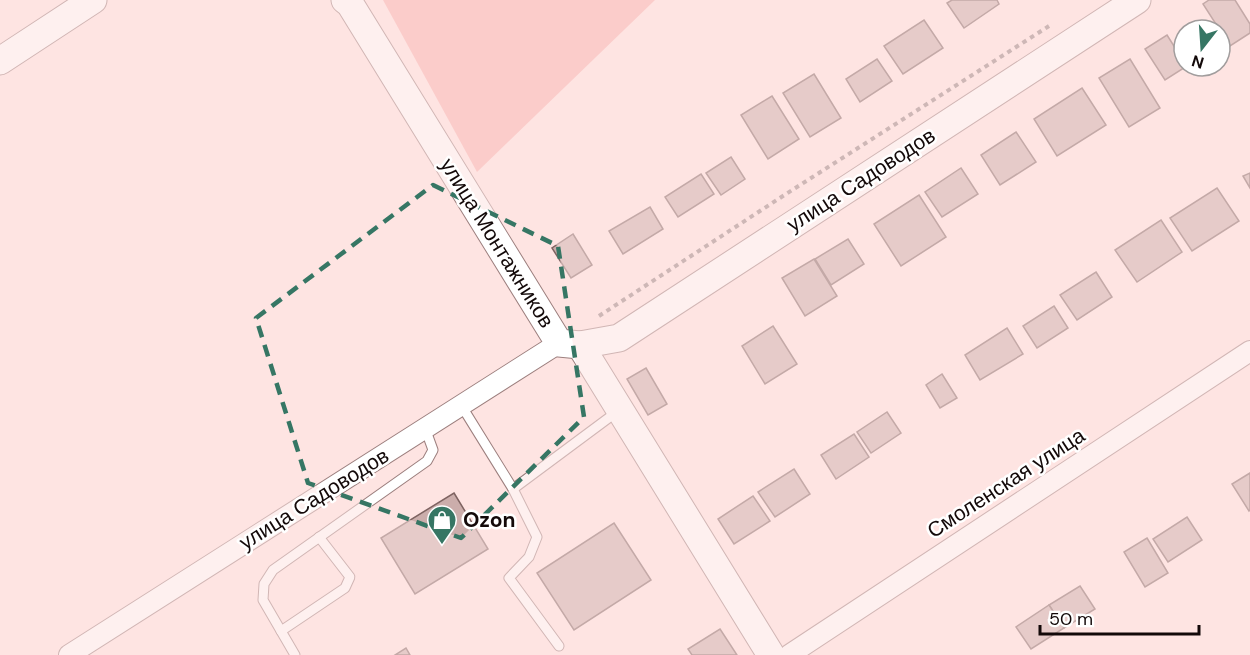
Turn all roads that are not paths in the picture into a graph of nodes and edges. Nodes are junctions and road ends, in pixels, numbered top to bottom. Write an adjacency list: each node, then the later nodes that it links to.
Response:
1 (93, 0): 4 (main road)
2 (345, 0): 5 (main road, улица Монтажников)
3 (1137, 0): 5 (main road, улица Садоводов)
4 (0, 61)
5 (569, 344): 7 (street, улица Садоводов); 8 (main road, улица Монтажников)
6 (1250, 351): 17 (street, Смоленская улица)
7 (461, 405): 9 (street, улица Садоводов); 10 (lane)
8 (620, 410): 10 (lane); 16 (main road, улица Монтажников)
9 (425, 428): 11 (lane); 14 (street, улица Садоводов)
10 (513, 489): 13 (lane)
11 (319, 537): 12 (lane); 12 (lane)
12 (281, 631): 15 (lane)
13 (559, 646)
14 (69, 655)
15 (296, 655)
16 (771, 655)
17 (789, 655)

